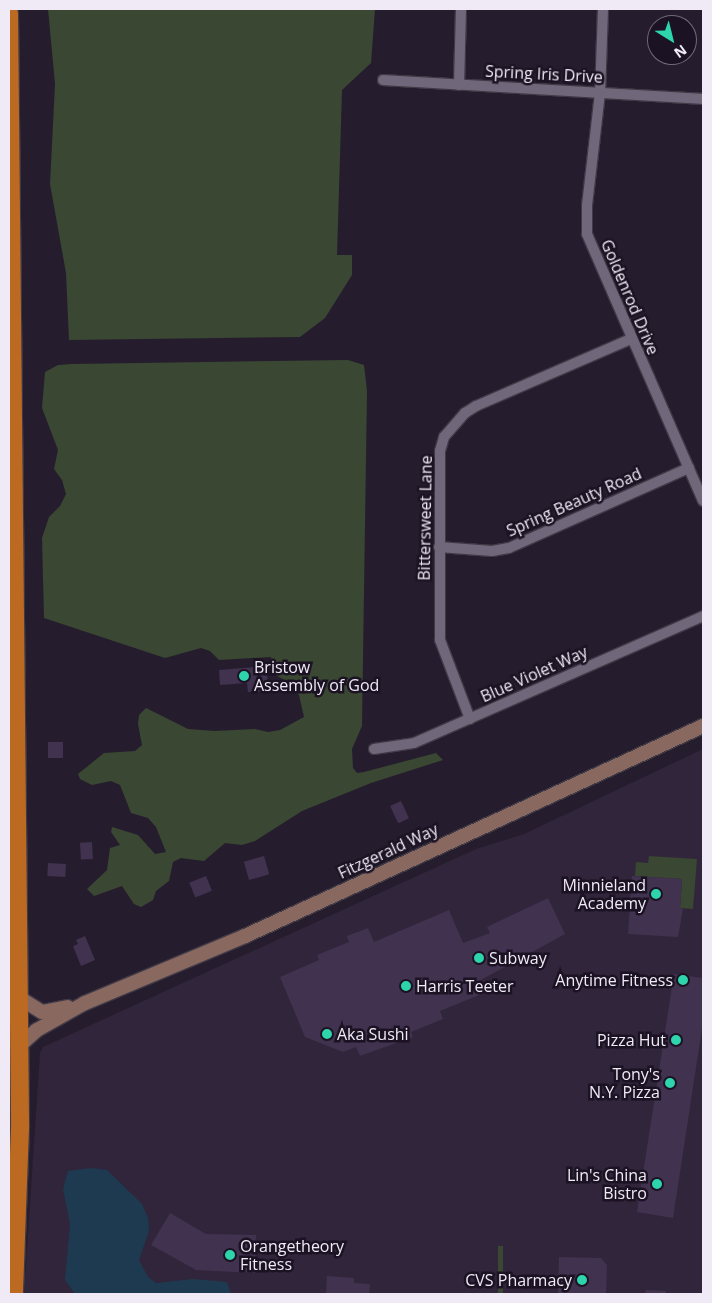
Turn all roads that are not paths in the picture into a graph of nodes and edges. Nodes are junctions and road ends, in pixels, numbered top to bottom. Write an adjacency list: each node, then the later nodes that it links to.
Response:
1 (461, 9): 5 (street)
2 (603, 9): 6 (street, Goldenrod Drive)
3 (9, 13): 13 (highway)
4 (383, 80): 5 (street, Spring Iris Drive)
5 (459, 85): 6 (street, Spring Iris Drive)
6 (600, 93): 7 (street, Spring Iris Drive); 8 (street, Goldenrod Drive)
7 (703, 99)
8 (631, 340): 9 (street, Goldenrod Drive); 11 (street, Bittersweet Lane)
9 (688, 468): 10 (street, Goldenrod Drive); 11 (street, Spring Beauty Road)
10 (703, 501)
11 (439, 547): 14 (street, Bittersweet Lane)
12 (703, 616): 14 (street, Blue Violet Way)
13 (12, 698): 17 (highway)
14 (470, 719): 16 (street, Blue Violet Way)
15 (703, 726): 18 (street, Fitzgerald Way)
16 (374, 749)
17 (18, 997): 18 (street, Fitzgerald Way); 19 (highway)
18 (85, 1003): 19 (street, Fitzgerald Way)
19 (19, 1046): 20 (highway)
20 (14, 1294)

